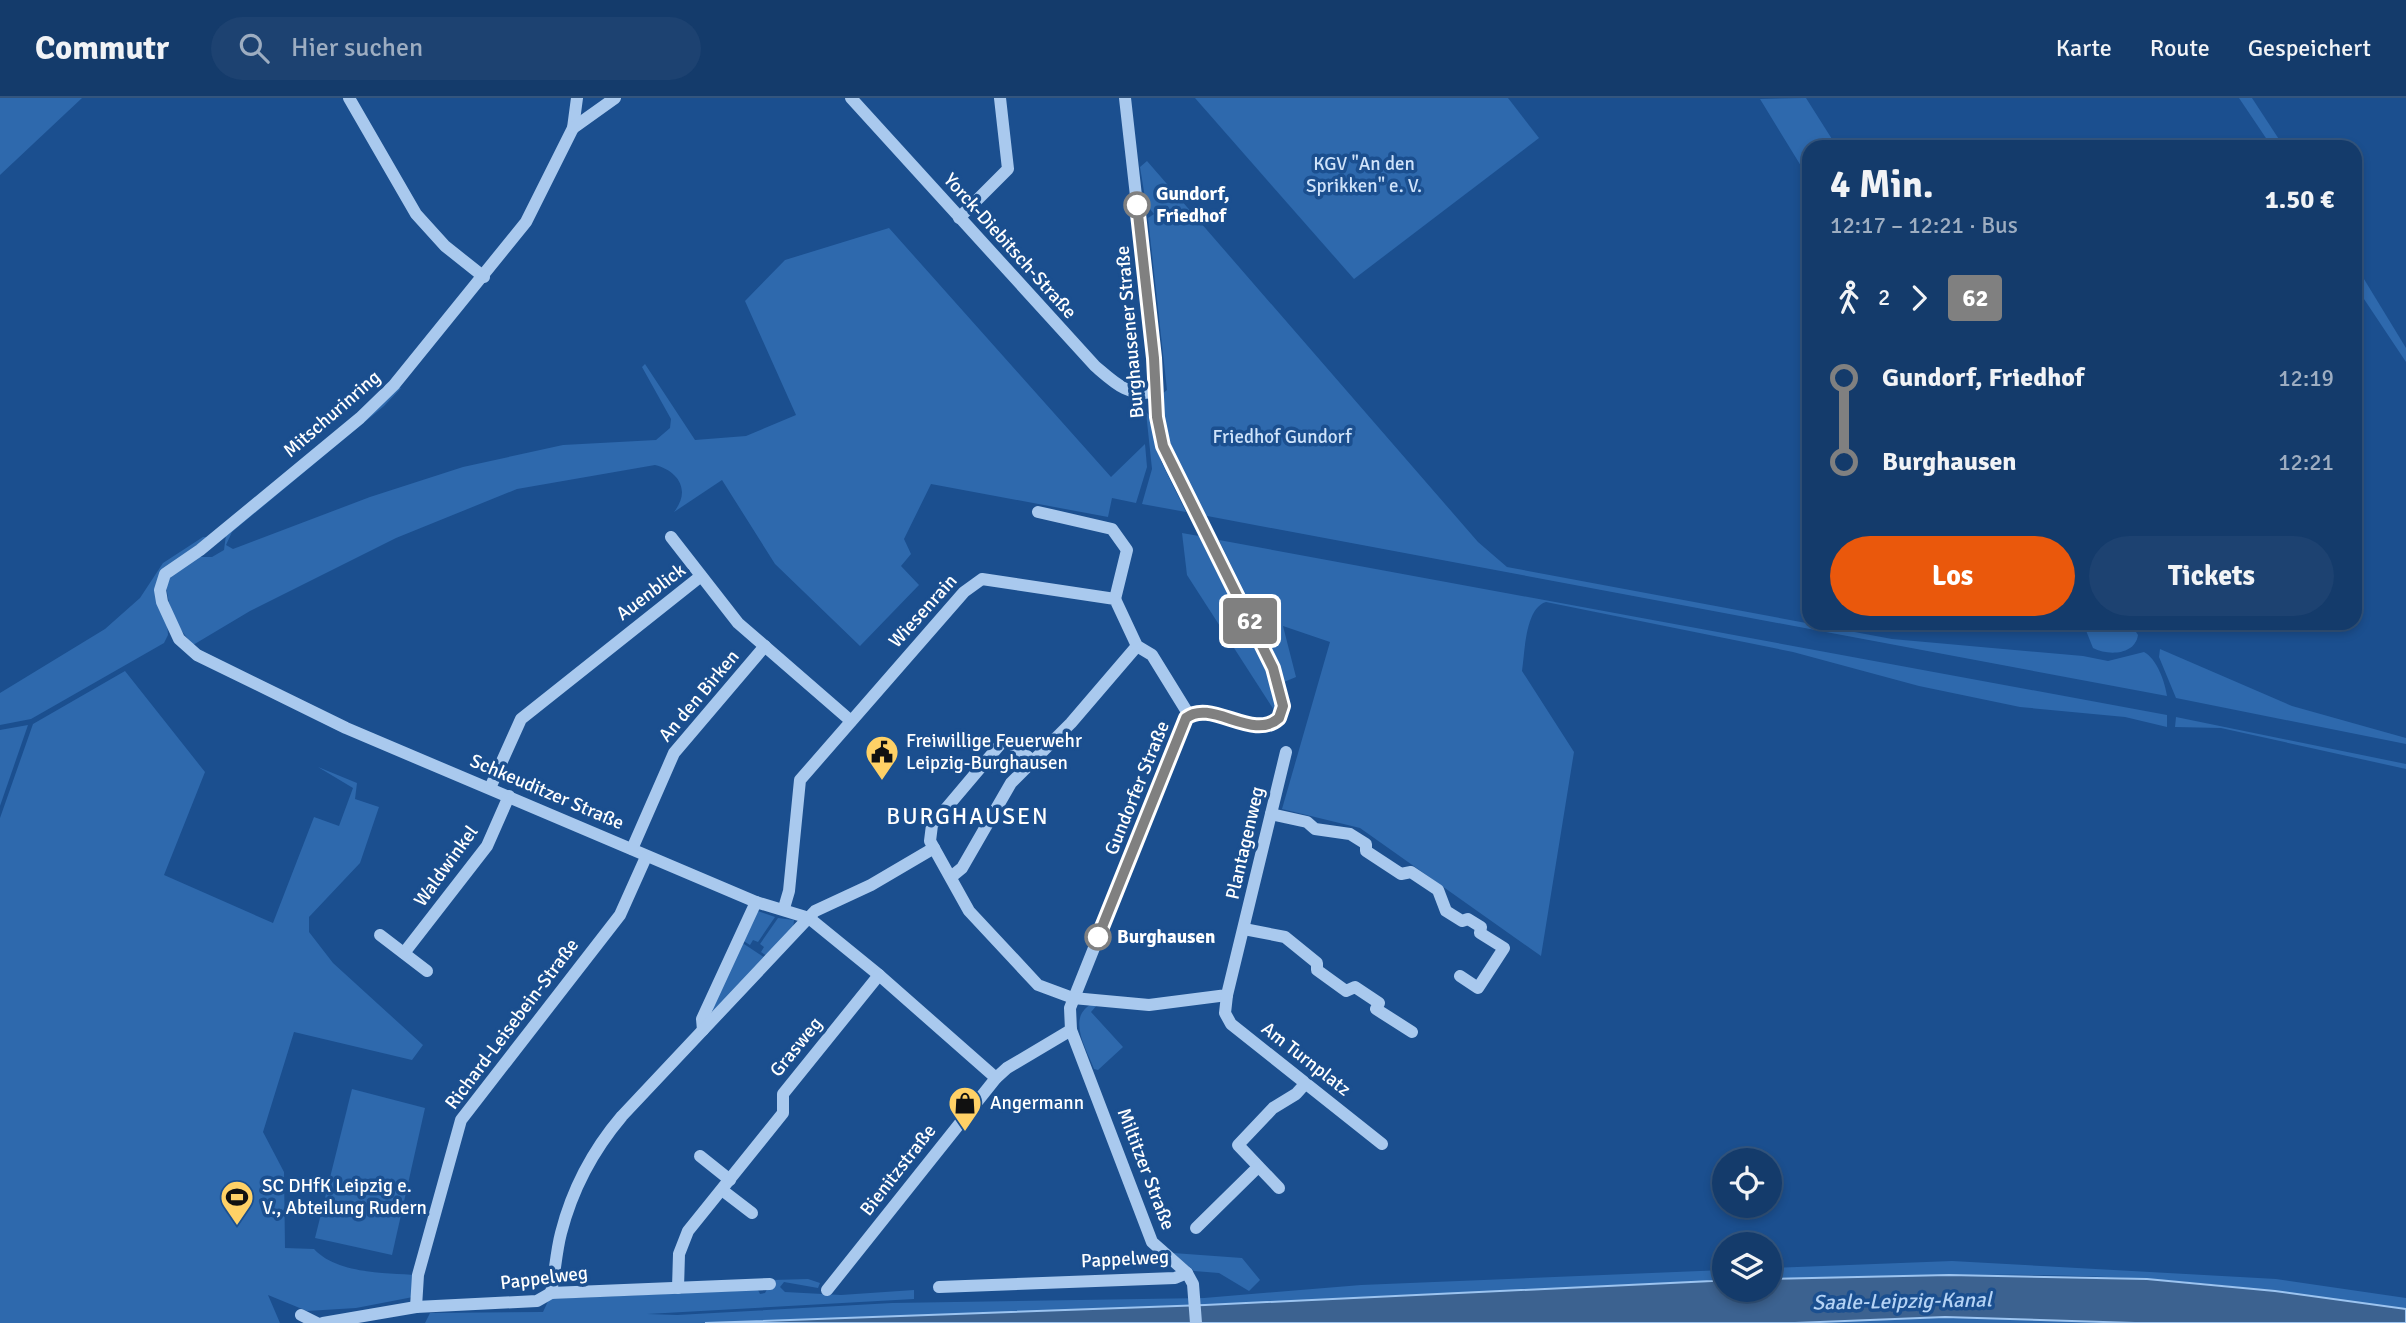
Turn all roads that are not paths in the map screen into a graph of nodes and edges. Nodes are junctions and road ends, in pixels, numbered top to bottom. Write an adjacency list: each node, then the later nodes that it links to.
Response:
1 (348, 98): 9 (street)
2 (577, 98): 7 (street, Mitschurinring)
3 (615, 98): 7 (street)
4 (851, 98): 8 (street, Yorck-Diebitsch-Straße)
5 (1000, 98): 8 (street)
6 (1125, 98): 10 (street, Burghausener Straße)
7 (573, 128): 9 (street, Mitschurinring)
8 (959, 218): 10 (street, Yorck-Diebitsch-Straße)
9 (484, 277): 12 (street, Mitschurinring)
10 (1156, 392): 16 (street, Burghausener Straße)
11 (1038, 512): 15 (street)
12 (219, 533): 23 (street, Schkeuditzer Straße)
13 (671, 537): 14 (street)
14 (701, 576): 17 (street, Auenblick); 23 (street, Auenblick)
15 (1115, 599): 18 (street); 20 (street, Wiesenrain)
16 (1252, 625): 19 (street, Gundorfer Straße)
17 (765, 646): 20 (street, Auenblick); 27 (street, An den Birken)
18 (1137, 646): 19 (street); 22 (street)
19 (1189, 715): 40 (street, Gundorfer Straße)
20 (850, 721): 31 (street, Wiesenrain)
21 (1286, 752): 25 (street, Plantagenweg)
22 (1033, 761): 26 (street); 29 (street)
23 (490, 788): 24 (street, Schkeuditzer Straße)
24 (509, 796): 27 (street, Schkeuditzer Straße); 35 (street, Waldwinkel)
25 (1271, 814): 33 (street, Plantagenweg); 38 (street)
26 (933, 848): 29 (street); 32 (street)
27 (632, 849): 28 (street, Schkeuditzer Straße)
28 (646, 857): 30 (street, Schkeuditzer Straße); 59 (street, Richard-Leisebein-Straße)
29 (951, 877): 40 (street)
30 (756, 902): 31 (street, Schkeuditzer Straße); 42 (street)
31 (784, 908): 32 (street, Schkeuditzer Straße)
32 (809, 918): 37 (street, Schkeuditzer Straße); 42 (street)
33 (1244, 929): 39 (street, Plantagenweg); 43 (street)
34 (380, 934): 35 (street)
35 (404, 953): 36 (street)
36 (427, 971)
37 (880, 975): 44 (street, Schkeuditzer Straße); 49 (street, Grasweg)
38 (1460, 976)
39 (1227, 995): 40 (street); 45 (street, Am Turnplatz)
40 (1073, 998): 41 (street, Gundorfer Straße)
41 (1070, 1024): 44 (street, Bienitzstraße); 53 (street, Miltitzer Straße)
42 (703, 1030): 58 (street)
43 (1412, 1032)
44 (996, 1078): 57 (street, Bienitzstraße)
45 (1306, 1084): 46 (street, Am Turnplatz); 48 (street)
46 (1382, 1144)
47 (700, 1156): 49 (street)
48 (1258, 1167): 50 (street); 52 (street)
49 (726, 1185): 51 (street); 56 (street, Grasweg)
50 (1279, 1188)
51 (752, 1213)
52 (1196, 1228)
53 (1187, 1273): 55 (street, Pappelweg); 63 (street, Miltitzer Straße)
54 (770, 1284): 56 (street, Pappelweg)
55 (939, 1287)
56 (678, 1288): 58 (street, Pappelweg)
57 (827, 1290)
58 (551, 1293): 59 (street, Pappelweg)
59 (416, 1307): 62 (street, Pappelweg)
60 (301, 1315): 61 (street)
61 (317, 1323)
62 (323, 1323)
63 (1196, 1323)

